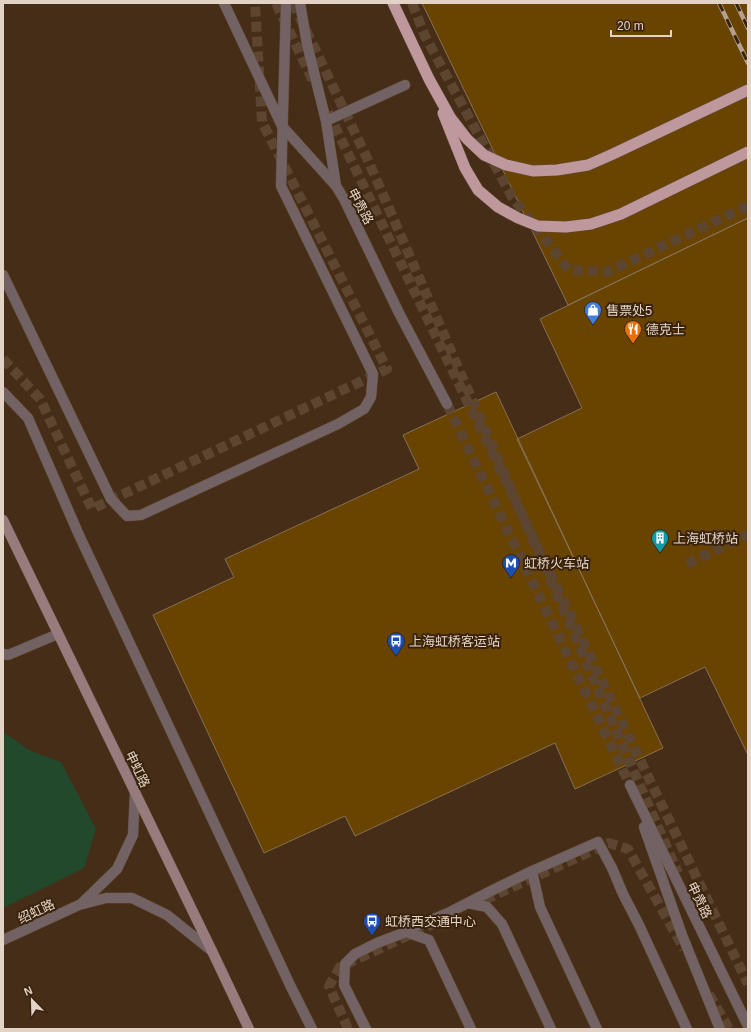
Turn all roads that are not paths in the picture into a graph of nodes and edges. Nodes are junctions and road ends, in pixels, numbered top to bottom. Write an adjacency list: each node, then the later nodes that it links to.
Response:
1 (224, 3): 9 (street)
2 (286, 3): 9 (street)
3 (300, 3): 8 (street, 申贵路)
4 (393, 3): 5 (highway, bridge)
5 (429, 79): 7 (highway, bridge); 10 (highway, bridge)
6 (405, 85): 8 (street)
7 (748, 90)
8 (326, 121): 11 (street, 申贵路)
9 (282, 126): 11 (street); 12 (street)
10 (748, 152)
11 (336, 186): 14 (street, 申贵路)
12 (3, 275)
13 (3, 392): 27 (street)
14 (447, 404)
15 (3, 520): 16 (main road, 申虹路)
16 (58, 634): 17 (street); 18 (main road, 申虹路)
17 (3, 654)
18 (135, 793): 21 (street); 24 (main road, 申虹路)
19 (532, 871): 20 (street); 31 (street); 32 (street)
20 (468, 903): 22 (street); 30 (street)
21 (79, 905): 23 (street, 绍虹路); 24 (street)
22 (406, 932): 28 (street); 29 (street)
23 (3, 940)
24 (212, 950): 26 (main road, 申虹路)
25 (748, 1026): 33 (street, 申贵路)
26 (249, 1029)
27 (312, 1029)
28 (366, 1029)
29 (471, 1029)
30 (551, 1029)
31 (597, 1029)
32 (688, 1029)
33 (720, 1029)

